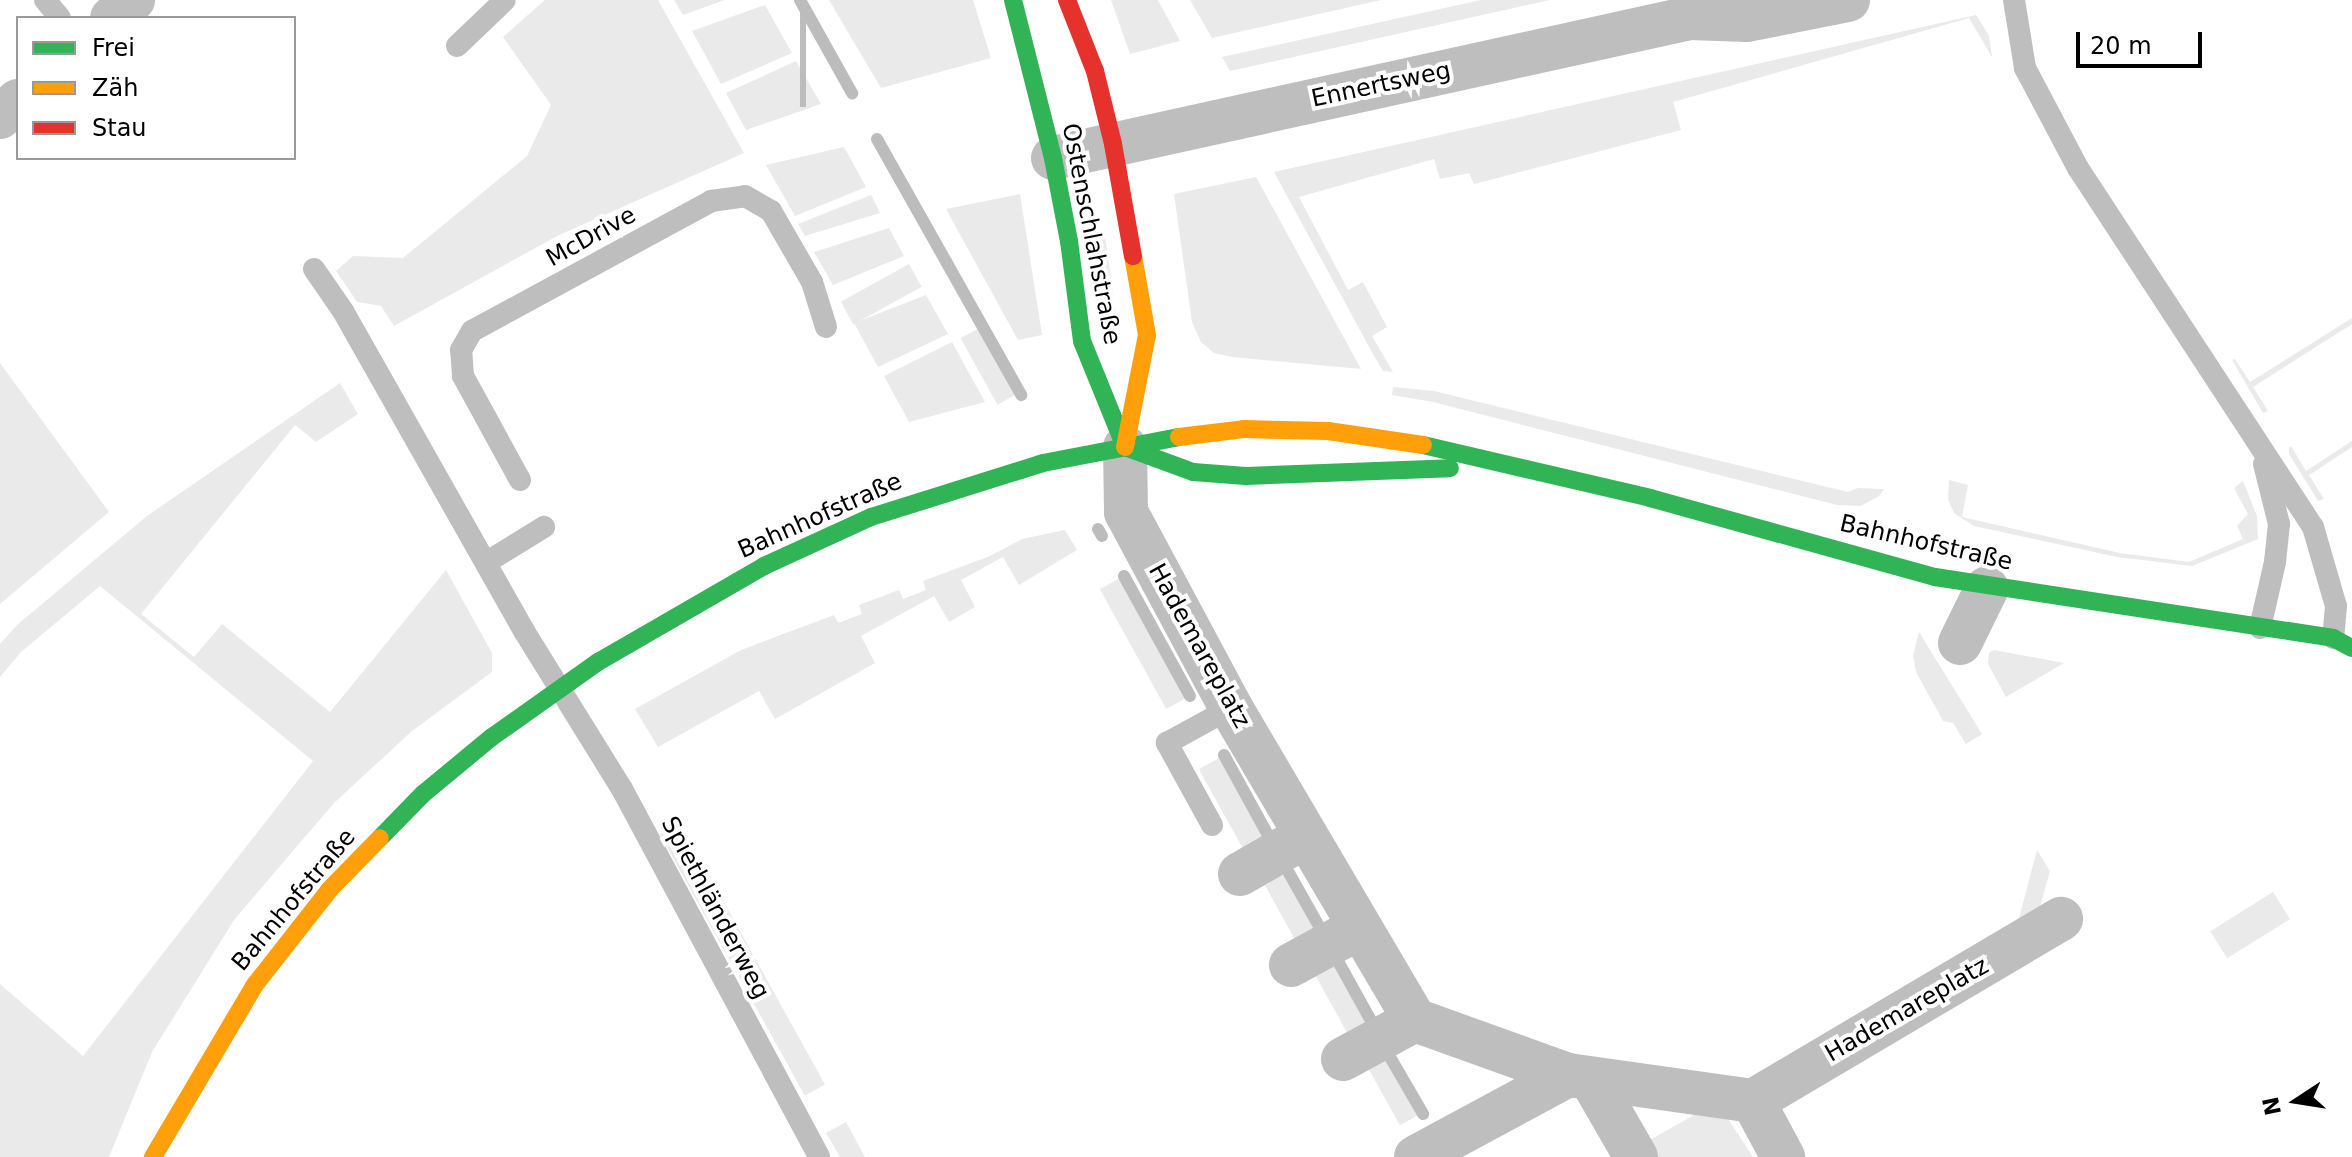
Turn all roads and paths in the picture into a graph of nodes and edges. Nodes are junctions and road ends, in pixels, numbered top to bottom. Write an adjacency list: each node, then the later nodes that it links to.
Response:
1 (45, 0): 9 (lane)
2 (133, 0): 10 (street)
3 (505, 0): 11 (lane)
4 (1013, 0): 15 (main road, Ostenschlahstraße)
5 (1067, 0): 14 (main road, Ostenschlahstraße)
6 (1848, 0): 8 (street, Ennertsweg)
7 (2014, 0): 19 (lane)
8 (1696, 6): 14 (street, Ennertsweg)
9 (58, 16)
10 (114, 16)
11 (457, 46)
12 (16, 103): 13 (street)
13 (0, 117)
14 (1113, 144): 15 (street, Ennertsweg); 18 (main road, Ostenschlahstraße)
15 (1053, 158): 18 (main road, Ostenschlahstraße)
16 (314, 269): 23 (lane)
17 (826, 327): 21 (lane, McDrive)
18 (1125, 447): 20 (main road, Bahnhofstraße); 20 (main road, Bahnhofstraße); 28 (main road, Bahnhofstraße); 29 (street, Hademareplatz)
19 (2260, 447): 25 (lane); 26 (lane)
20 (1514, 465): 24 (main road, Bahnhofstraße)
21 (520, 480)
22 (544, 527): 23 (lane)
23 (487, 562): 28 (lane)
24 (1987, 588): 25 (main road, Bahnhofstraße); 27 (street)
25 (2260, 628): 26 (main road, Bahnhofstraße)
26 (2346, 639)
27 (1960, 643)
28 (559, 688): 40 (main road, Bahnhofstraße); 41 (lane, Spiethländerweg)
29 (1231, 708): 30 (lane); 31 (street, Hademareplatz)
30 (1212, 825)
31 (1306, 836): 32 (street); 34 (street, Hademareplatz)
32 (1240, 874)
33 (2061, 919): 39 (street, Hademareplatz)
34 (1359, 928): 35 (street); 36 (street, Hademareplatz)
35 (1291, 965)
36 (1415, 1020): 37 (street); 38 (street)
37 (1343, 1059)
38 (1580, 1077): 39 (street); 42 (street); 43 (street)
39 (1753, 1101): 44 (street)
40 (153, 1157)
41 (819, 1157)
42 (1416, 1157)
43 (1636, 1157)
44 (1783, 1157)

